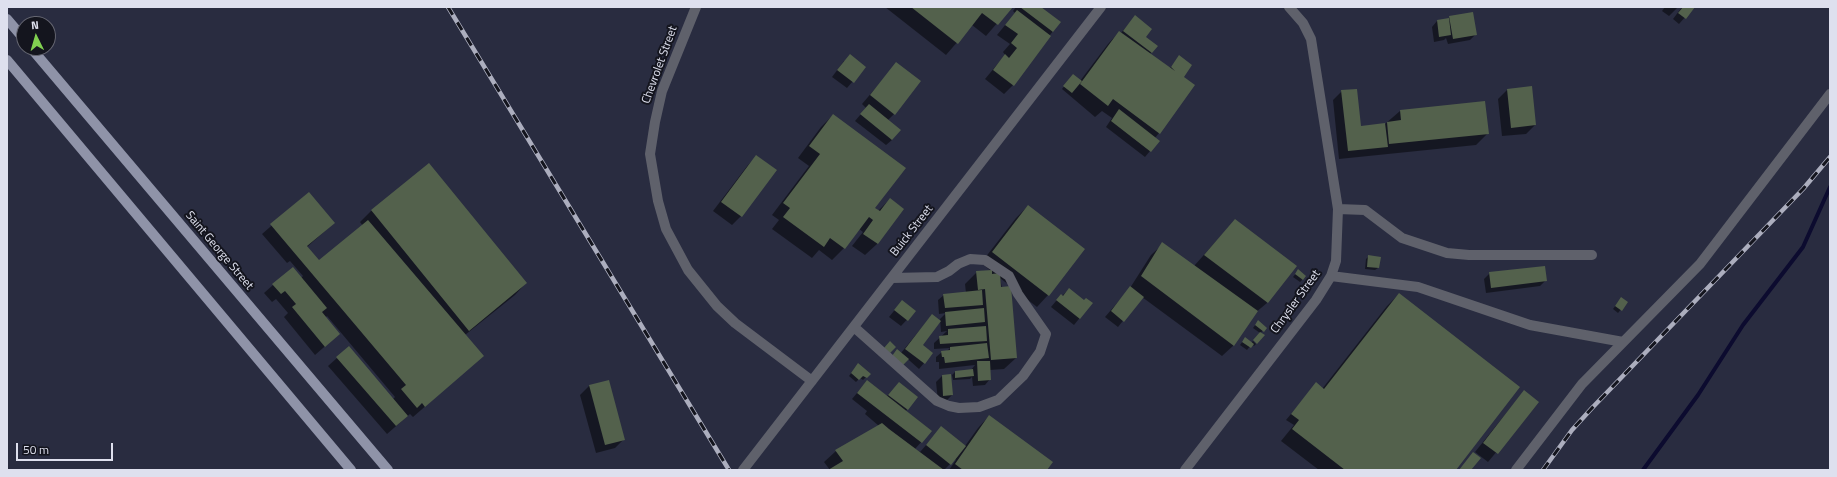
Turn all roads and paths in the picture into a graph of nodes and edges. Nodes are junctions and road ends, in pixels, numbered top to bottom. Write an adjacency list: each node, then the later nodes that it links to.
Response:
1 (696, 7): 15 (lane, Chevrolet Street)
2 (1101, 7): 12 (lane, Buick Street)
3 (1290, 7): 9 (lane, Chrysler Street)
4 (7, 19): 5 (main road)
5 (16, 30)
6 (38, 56): 17 (main road, Saint George Street)
7 (7, 60): 16 (main road)
8 (1830, 94): 14 (lane)
9 (1338, 209): 10 (lane); 11 (lane, Chrysler Street)
10 (1592, 255)
11 (1331, 276): 14 (lane); 19 (lane, Chrysler Street)
12 (892, 278): 13 (lane, Buick Street); 13 (lane)
13 (854, 327): 15 (lane, Buick Street)
14 (1623, 342): 20 (lane)
15 (812, 381): 18 (lane, Buick Street)
16 (351, 470)
17 (388, 470)
18 (743, 470)
19 (1185, 470)
20 (1516, 470)

